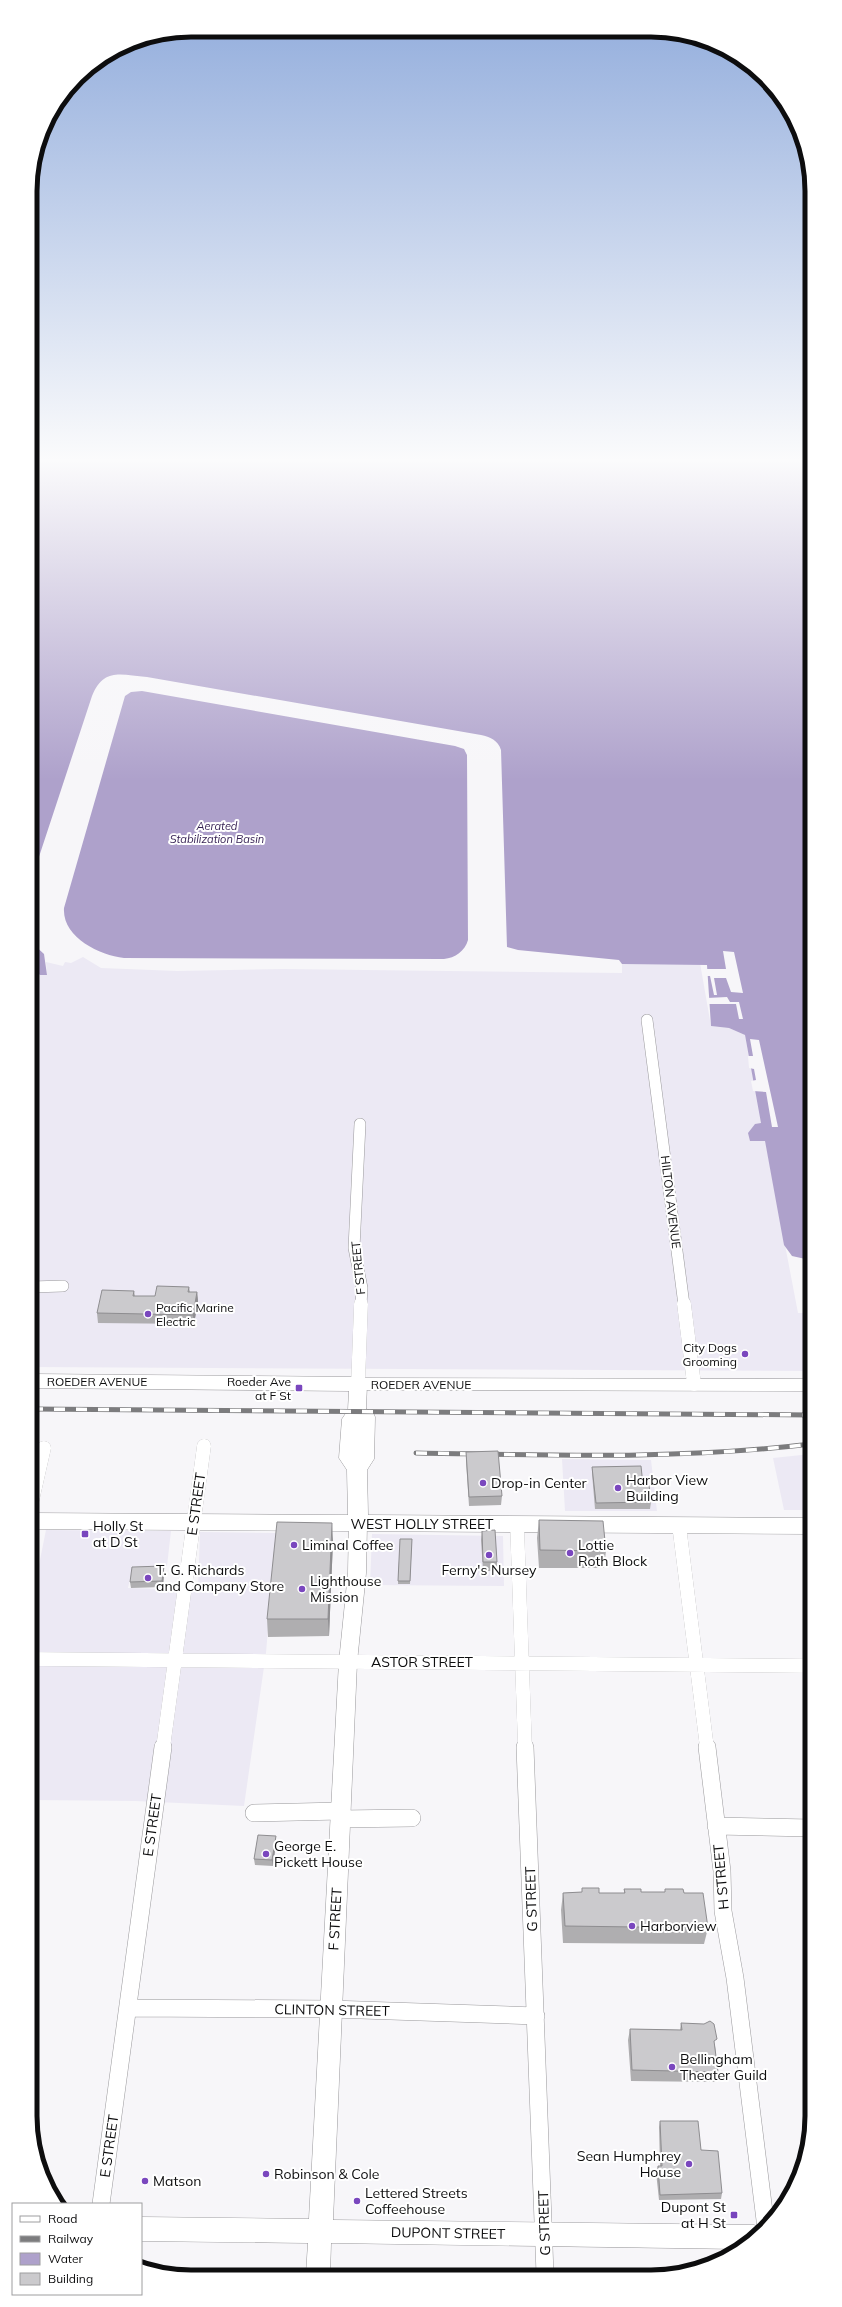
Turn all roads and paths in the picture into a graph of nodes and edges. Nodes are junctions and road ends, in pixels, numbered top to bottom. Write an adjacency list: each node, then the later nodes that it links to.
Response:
1 (647, 1020): 7 (street, HILTON AVENUE)
2 (360, 1124): 6 (street, F STREET)
3 (63, 1286): 4 (street)
4 (37, 1287)
5 (37, 1381): 6 (main road, ROEDER AVENUE)
6 (358, 1384): 7 (street, ROEDER AVENUE); 14 (main road, F STREET)
7 (694, 1384): 8 (street, ROEDER AVENUE)
8 (805, 1385)
9 (204, 1446): 13 (street, E STREET)
10 (44, 1448): 11 (street)
11 (37, 1479)
12 (37, 1521): 13 (main road, WEST HOLLY STREET)
13 (193, 1522): 14 (main road, WEST HOLLY STREET); 19 (street, E STREET)
14 (358, 1523): 15 (main road, WEST HOLLY STREET); 20 (street, F STREET)
15 (518, 1524): 16 (main road, WEST HOLLY STREET); 21 (street, G STREET)
16 (679, 1525): 17 (main road, WEST HOLLY STREET); 22 (street, H STREET)
17 (805, 1526)
18 (37, 1659): 19 (street, ASTOR STREET)
19 (175, 1660): 20 (street, ASTOR STREET); 29 (street, E STREET)
20 (348, 1662): 21 (street, ASTOR STREET); 25 (street, F STREET)
21 (523, 1663): 22 (street, ASTOR STREET); 31 (street, G STREET)
22 (696, 1665): 23 (street, ASTOR STREET); 27 (street, H STREET)
23 (805, 1666)
24 (254, 1813): 25 (street)
25 (340, 1815): 26 (street); 30 (street, F STREET)
26 (412, 1818)
27 (716, 1826): 28 (street); 33 (street, H STREET)
28 (805, 1828)
29 (128, 2008): 30 (street, CLINTON STREET); 32 (street, E STREET)
30 (331, 2009): 31 (street, CLINTON STREET); 35 (street, F STREET)
31 (536, 2016): 36 (street, G STREET)
32 (101, 2203)
33 (765, 2220)
34 (142, 2229): 35 (street, DUPONT STREET)
35 (320, 2232): 36 (street, DUPONT STREET); 38 (street, F STREET)
36 (544, 2234): 37 (street, DUPONT STREET); 39 (street, G STREET)
37 (746, 2237)
38 (318, 2270)
39 (546, 2270)

